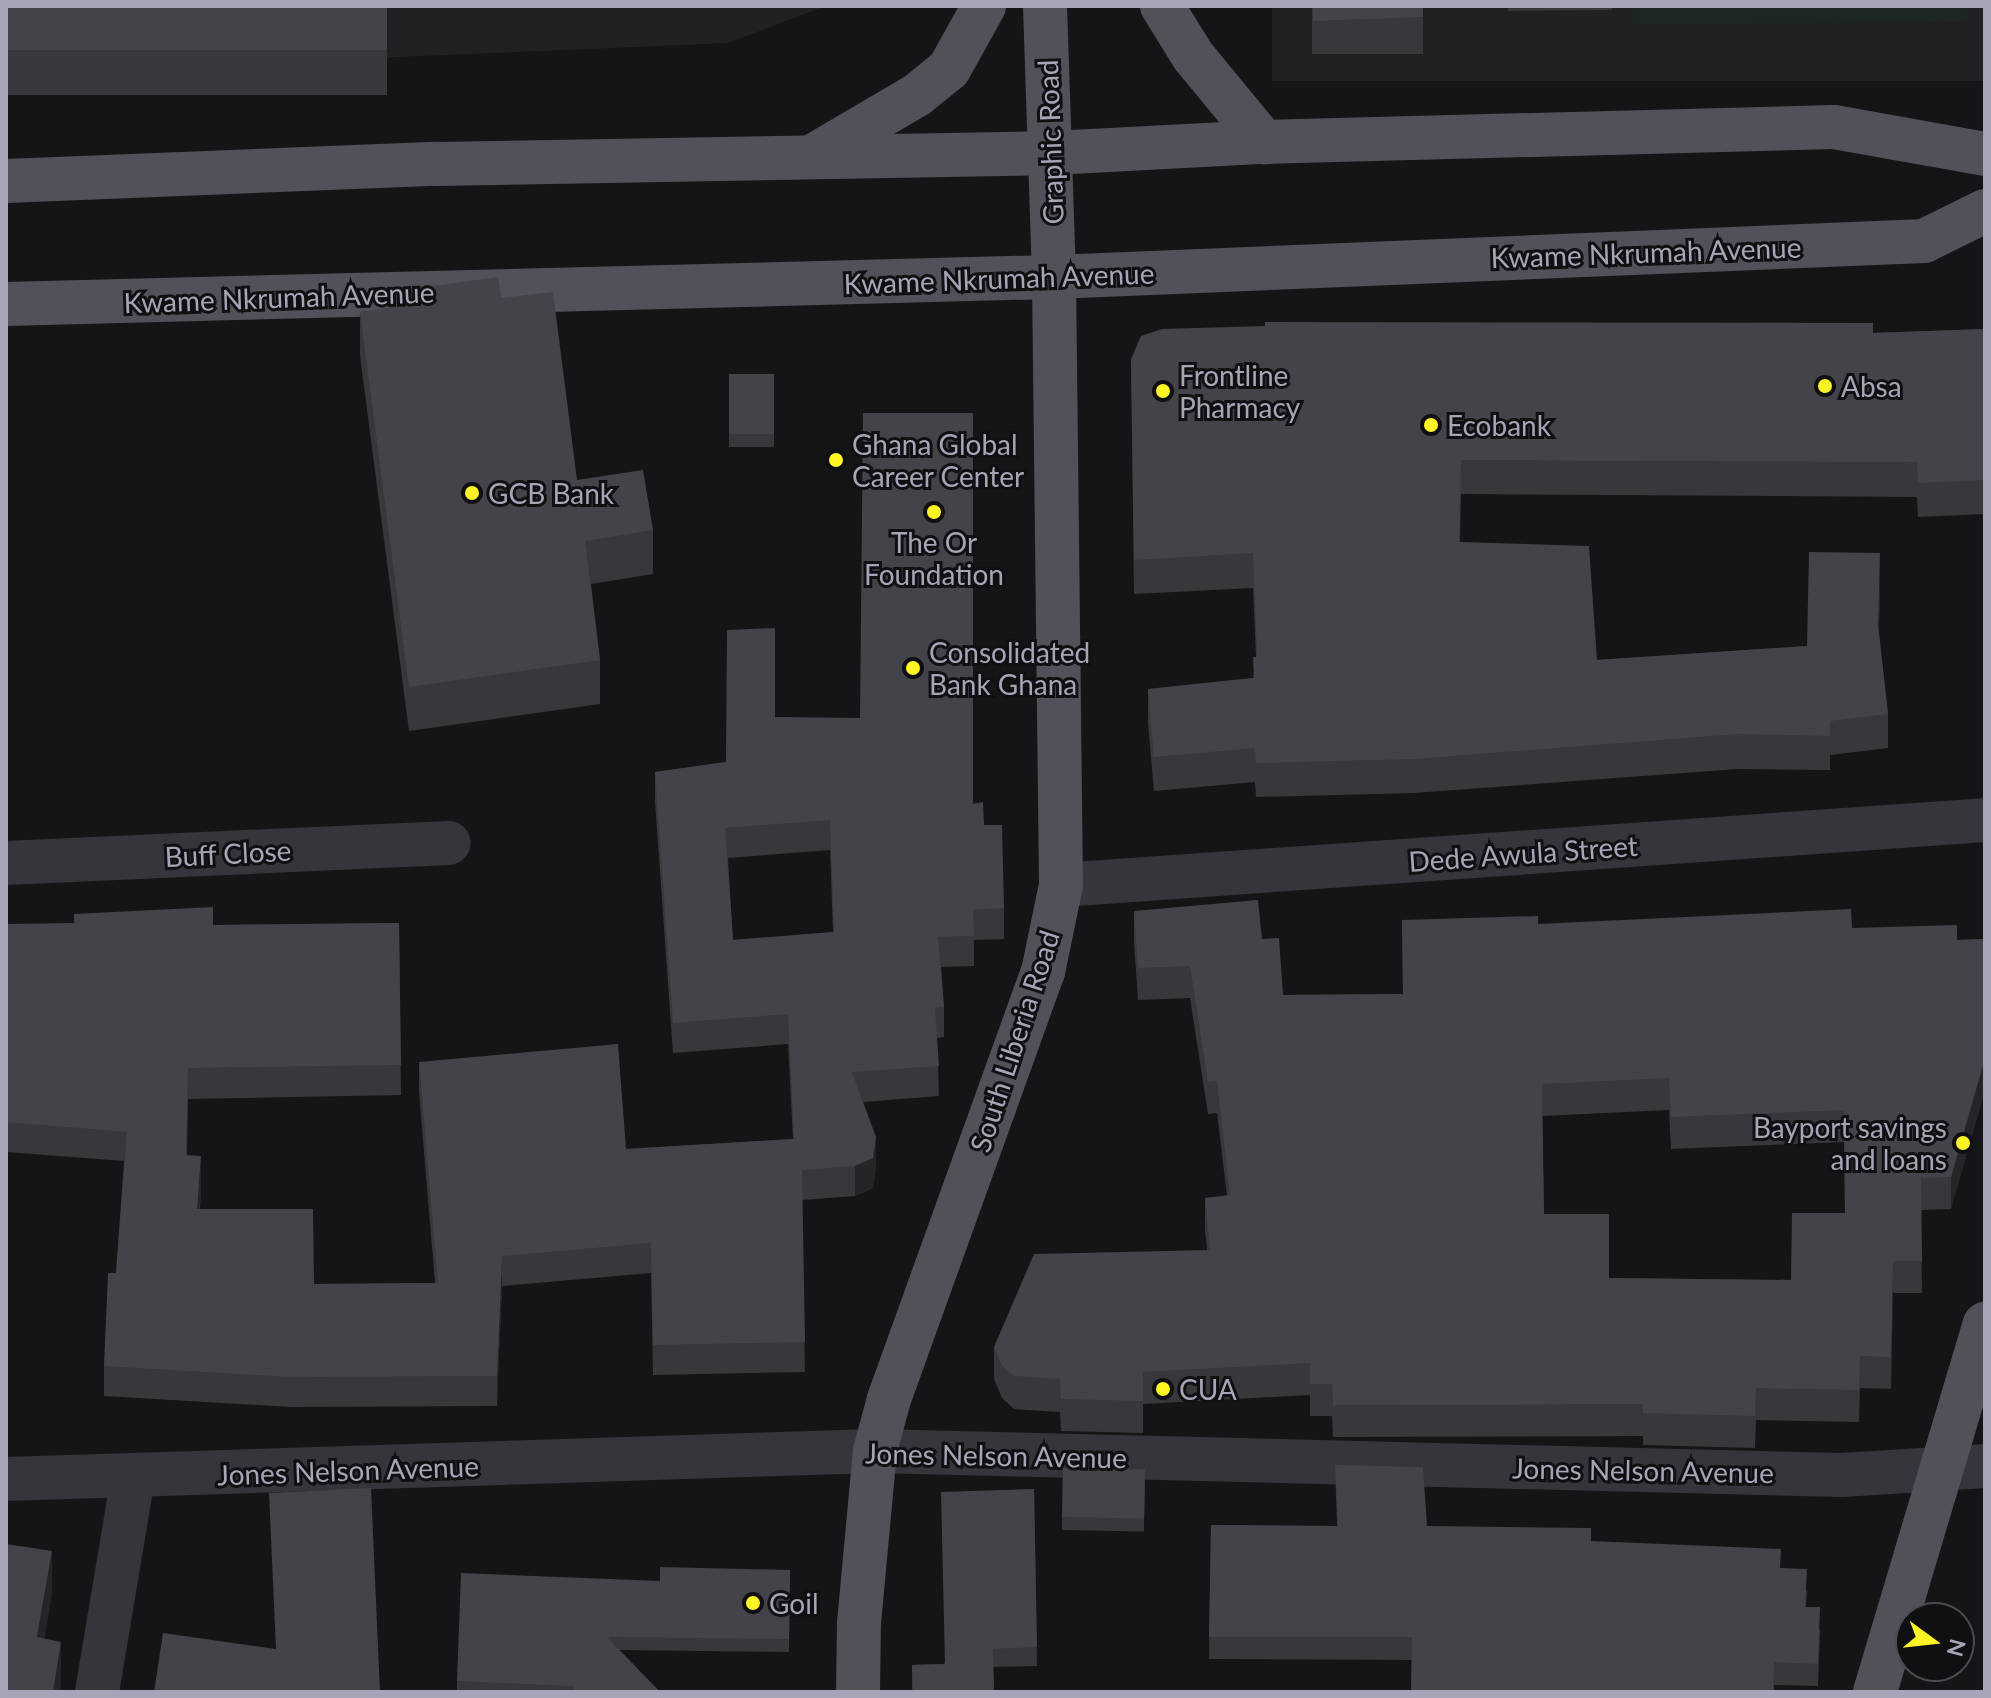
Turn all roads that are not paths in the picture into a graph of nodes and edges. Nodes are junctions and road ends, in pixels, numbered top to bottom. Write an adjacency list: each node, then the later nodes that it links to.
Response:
1 (984, 6): 7 (main road)
2 (1045, 6): 5 (main road, Graphic Road)
3 (1162, 6): 4 (main road)
4 (1264, 142): 5 (main road); 6 (main road)
5 (1052, 153): 7 (main road); 10 (main road, Graphic Road)
6 (1985, 154)
7 (811, 157): 8 (main road)
8 (6, 181)
9 (1985, 211): 10 (main road, Kwame Nkrumah Avenue)
10 (1054, 277): 11 (main road, Kwame Nkrumah Avenue); 15 (main road, South Liberia Road)
11 (6, 304)
12 (1985, 820): 15 (street, Dede Awula Street)
13 (449, 843): 14 (street, Buff Close)
14 (6, 863)
15 (1061, 885): 17 (main road, South Liberia Road)
16 (1985, 1324): 19 (main road)
17 (875, 1451): 19 (street, Jones Nelson Avenue); 20 (street, Jones Nelson Avenue); 23 (main road, South Liberia Road)
18 (1985, 1466): 19 (street, Jones Nelson Avenue)
19 (1942, 1467): 24 (main road)
20 (133, 1478): 21 (street, Jones Nelson Avenue); 22 (street)
21 (6, 1479)
22 (97, 1692)
23 (858, 1692)
24 (1875, 1692)

